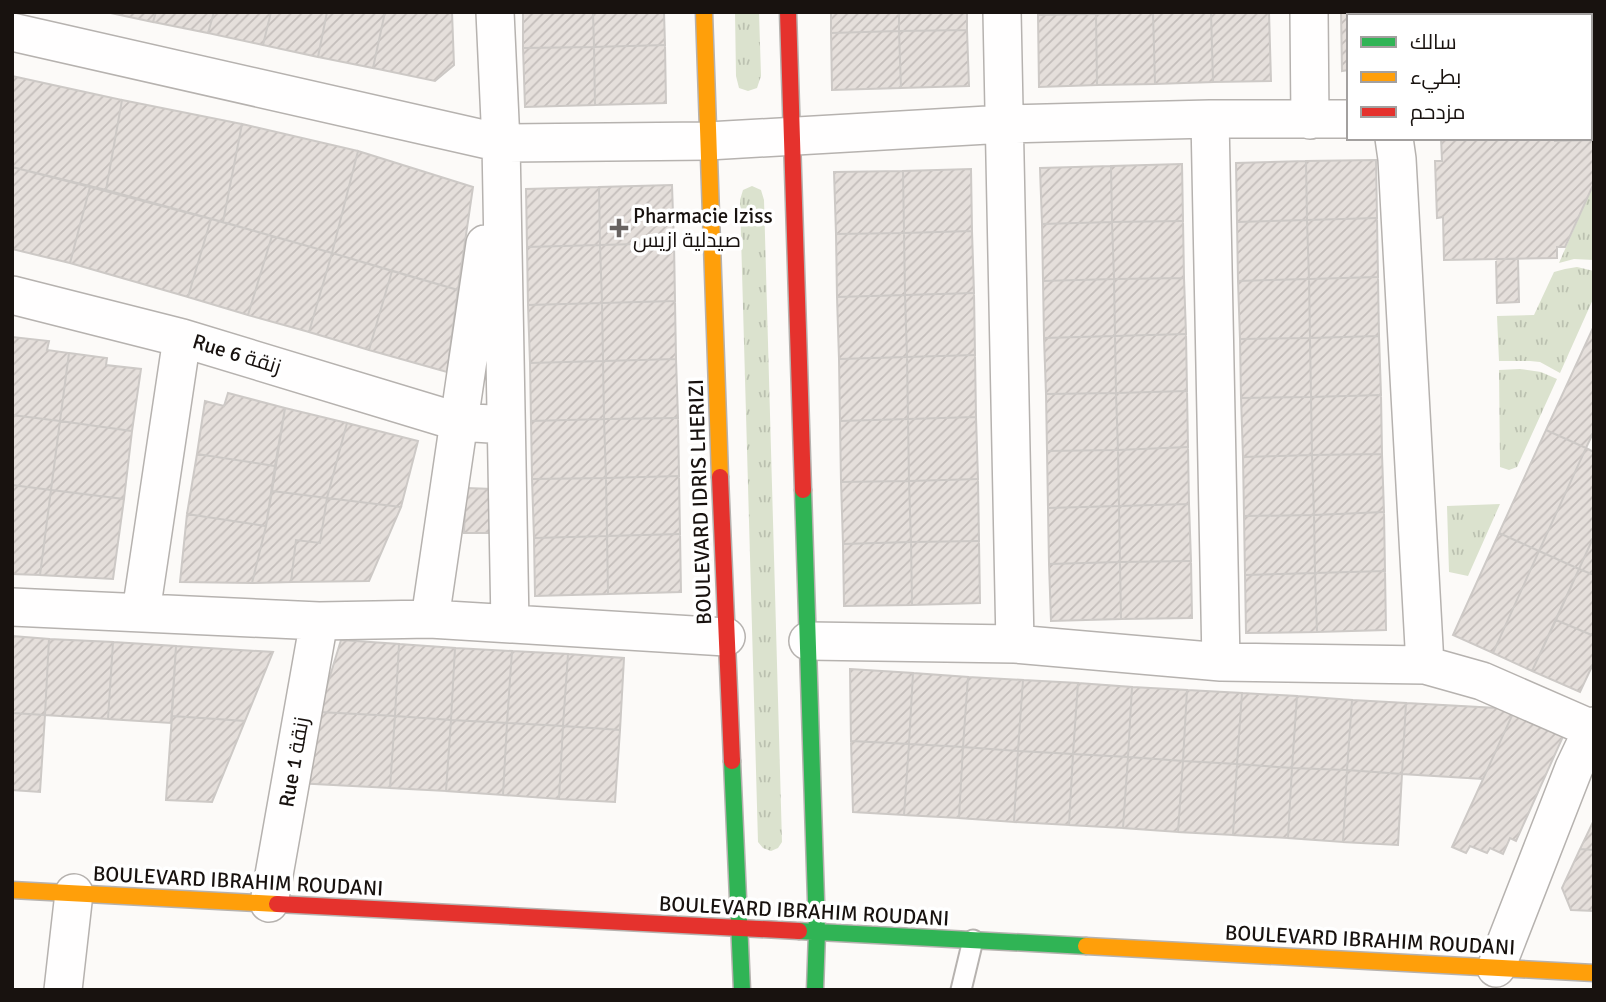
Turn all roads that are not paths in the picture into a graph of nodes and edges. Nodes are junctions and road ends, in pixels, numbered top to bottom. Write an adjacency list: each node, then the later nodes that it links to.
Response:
1 (495, 12): 14 (street)
2 (704, 12): 13 (main road, BOULEVARD IDRIS LHERIZI)
3 (788, 12): 11 (main road)
4 (1002, 12): 10 (street)
5 (1309, 12): 9 (street)
6 (12, 32): 14 (street)
7 (1210, 119): 9 (street); 10 (street); 27 (street)
8 (1347, 119): 9 (street)
9 (1310, 120)
10 (1005, 124): 11 (street); 26 (street)
11 (792, 137): 13 (street); 25 (main road)
12 (1394, 140): 28 (street)
13 (708, 141): 14 (street); 24 (main road, BOULEVARD IDRIS LHERIZI)
14 (501, 143): 17 (street); 18 (street)
15 (12, 295): 16 (street, Rue 6 زنقة)
16 (182, 338): 17 (street, Rue 6 زنقة); 20 (street)
17 (459, 422): 18 (street, Rue 6 زنقة); 21 (street)
18 (506, 425): 23 (street)
19 (12, 607): 20 (street)
20 (141, 612): 22 (street)
21 (430, 619): 22 (street); 23 (street)
22 (319, 621): 33 (street, Rue 1 زنقة)
23 (510, 624): 24 (street)
24 (726, 637): 34 (main road, BOULEVARD IDRIS LHERIZI)
25 (808, 641): 26 (street); 35 (main road)
26 (1015, 644): 27 (street)
27 (1221, 662): 28 (street)
28 (1425, 665): 29 (street)
29 (1593, 727): 30 (street)
30 (1584, 769): 37 (street)
31 (12, 890): 32 (main road, BOULEVARD IBRAHIM ROUDANI)
32 (74, 893): 33 (main road, BOULEVARD IBRAHIM ROUDANI); 39 (street)
33 (269, 904): 34 (main road, BOULEVARD IBRAHIM ROUDANI)
34 (740, 928): 35 (main road, BOULEVARD IBRAHIM ROUDANI); 40 (main road, BOULEVARD IDRIS LHERIZI)
35 (817, 932): 36 (main road, BOULEVARD IBRAHIM ROUDANI); 41 (main road)
36 (973, 940): 37 (main road, BOULEVARD IBRAHIM ROUDANI); 42 (lane)
37 (1496, 968): 38 (main road, BOULEVARD IBRAHIM ROUDANI)
38 (1594, 973)
39 (63, 990)
40 (742, 990)
41 (815, 990)
42 (961, 990)

